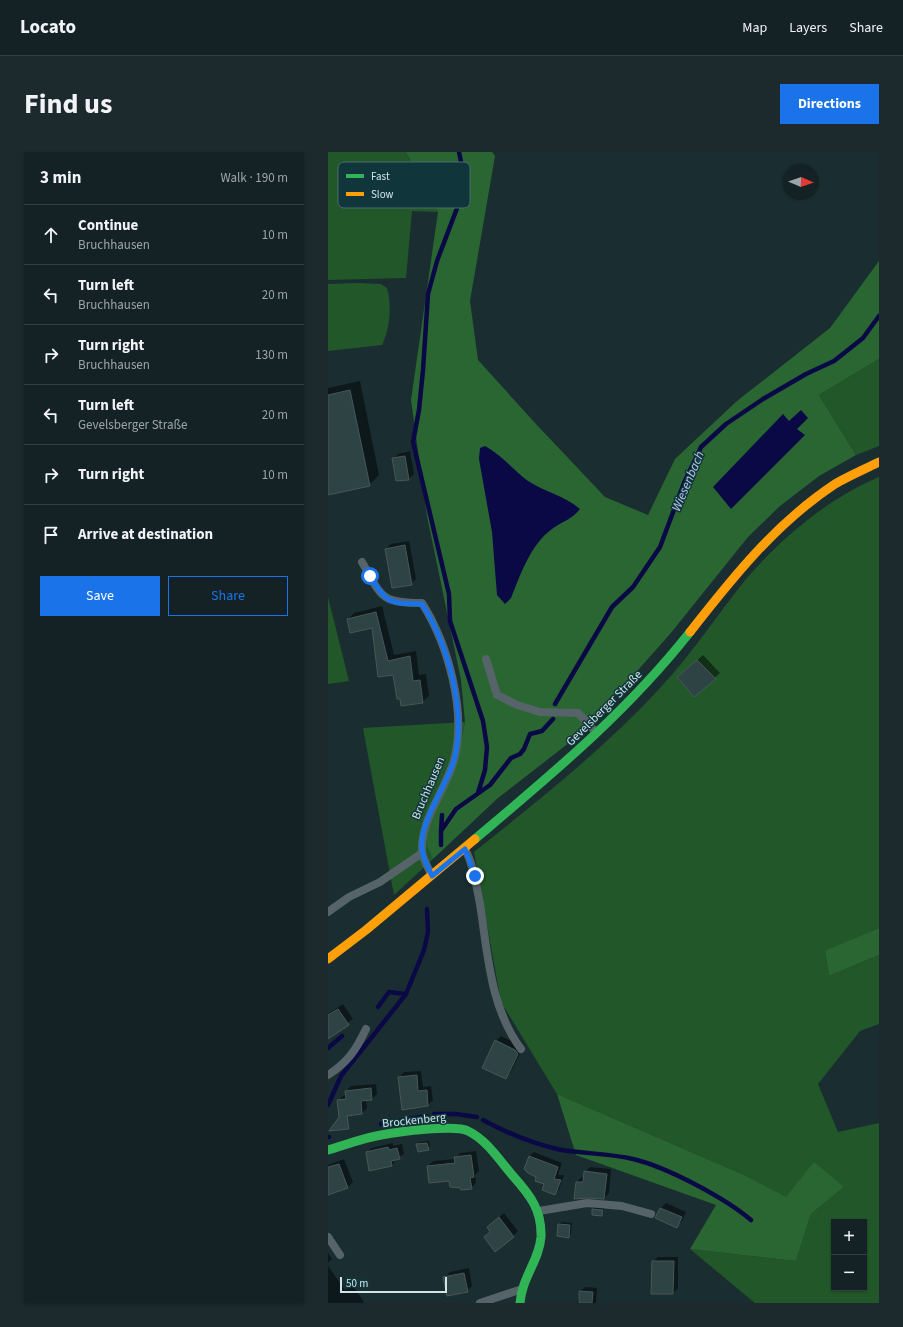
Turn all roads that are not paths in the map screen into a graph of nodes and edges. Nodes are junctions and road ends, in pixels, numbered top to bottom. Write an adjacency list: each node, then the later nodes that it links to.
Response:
1 (879, 462): 4 (main road, Gevelsberger Straße)
2 (362, 562): 6 (lane, Bruchhausen)
3 (486, 659): 4 (lane)
4 (597, 734): 5 (main road, Gevelsberger Straße)
5 (465, 849): 7 (main road, Gevelsberger Straße); 11 (lane)
6 (422, 853): 7 (lane, Bruchhausen); 8 (lane)
7 (432, 876): 9 (main road, Gevelsberger Straße)
8 (328, 912)
9 (328, 959)
10 (366, 1029): 12 (lane)
11 (521, 1049)
12 (328, 1075)
13 (328, 1150): 14 (main road, Brockenberg)
14 (538, 1212): 15 (lane); 18 (main road, Brockenberg)
15 (651, 1214)
16 (328, 1237): 17 (lane)
17 (340, 1255)
18 (522, 1289): 19 (lane); 20 (main road, Brockenberg)
19 (480, 1303)
20 (520, 1303)

